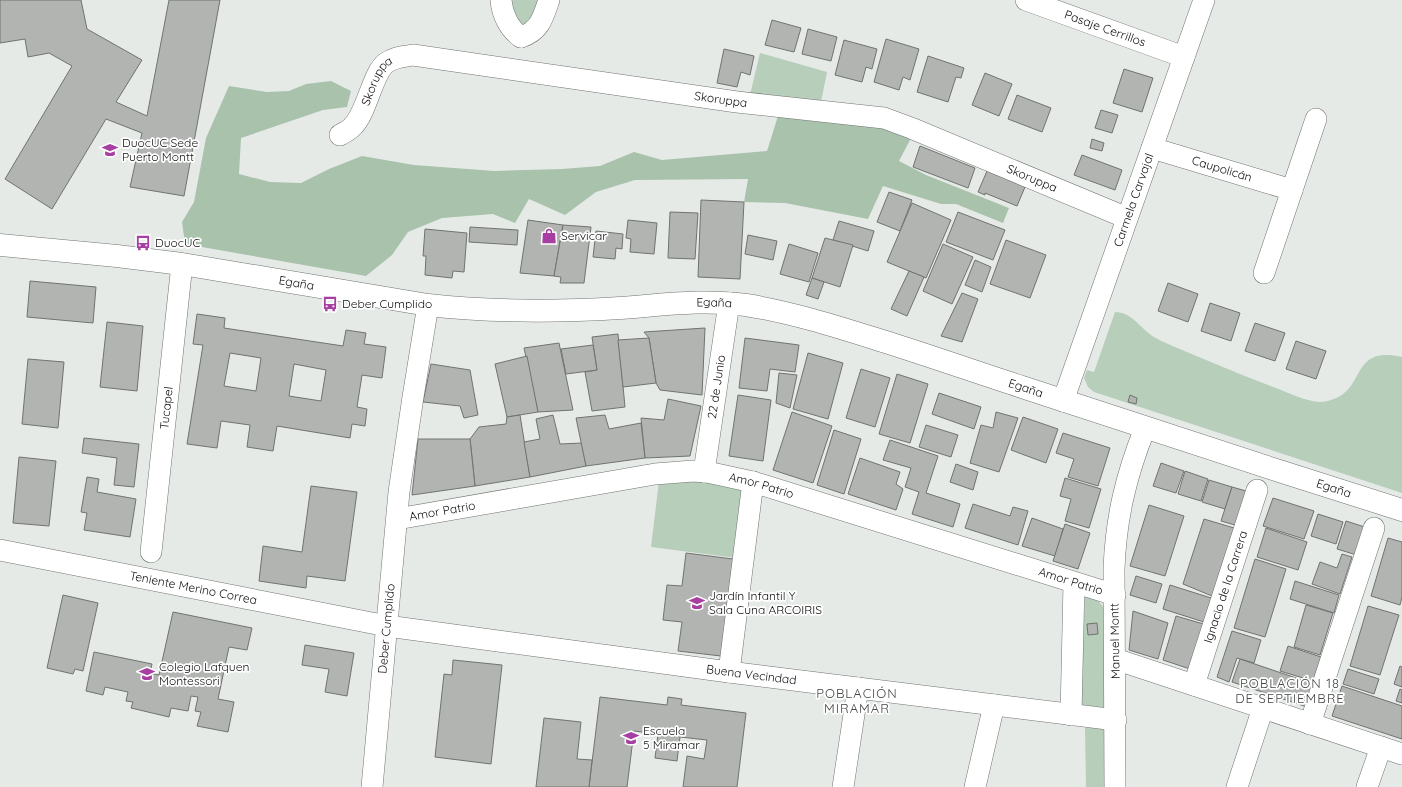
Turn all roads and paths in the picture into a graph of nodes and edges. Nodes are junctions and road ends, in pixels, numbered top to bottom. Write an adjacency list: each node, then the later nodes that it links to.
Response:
1 (501, 0): 5 (street)
2 (549, 0): 5 (street)
3 (1026, 0): 6 (street, Pasaje Cerrillos)
4 (1204, 0): 6 (street, Carmela Carvajal)
5 (521, 37): 7 (street)
6 (1184, 57): 10 (street, Carmela Carvajal)
7 (518, 71): 9 (street, Skoruppa); 12 (street, Skoruppa)
8 (1316, 119): 11 (street)
9 (340, 135)
10 (1152, 148): 11 (street, Caupolicán); 12 (street, Carmela Carvajal)
11 (1292, 190): 15 (street)
12 (1127, 218): 18 (street, Carmela Carvajal)
13 (0, 245): 14 (main road, Egaña)
14 (182, 264): 17 (main road, Egaña); 27 (street, Tucapel)
15 (1264, 273)
16 (729, 303): 17 (main road, Egaña); 18 (main road, Egaña); 20 (street, 22 de Junio)
17 (428, 305): 24 (street, Deber Cumplido)
18 (1063, 401): 19 (main road, Egaña)
19 (1145, 428): 23 (main road, Egaña); 29 (street, Manuel Montt)
20 (704, 472): 21 (street, Amor Patrio); 24 (street, Amor Patrio)
21 (753, 482): 28 (street, Amor Patrio); 32 (street)
22 (1257, 490): 33 (street, Ignacio de la Carrera)
23 (1402, 510)
24 (397, 519): 30 (street, Deber Cumplido)
25 (1374, 528): 39 (street)
26 (0, 550): 30 (street, Teniente Merino Correa)
27 (151, 552)
28 (1074, 583): 29 (street, Amor Patrio); 37 (street)
29 (1115, 595): 31 (street, Manuel Montt)
30 (387, 626): 32 (street, Buena Vecindad); 42 (street, Deber Cumplido)
31 (1115, 659): 33 (street); 38 (street, Manuel Montt)
32 (729, 672): 34 (street, Buena Vecindad)
33 (1194, 685): 36 (street)
34 (858, 688): 35 (street, Buena Vecindad); 43 (street)
35 (994, 705): 37 (street, Buena Vecindad); 44 (street)
36 (1263, 708): 39 (street); 46 (street)
37 (1071, 715): 38 (street, Buena Vecindad)
38 (1116, 720): 45 (street, Manuel Montt)
39 (1310, 724): 40 (street)
40 (1381, 747): 41 (street); 47 (street)
41 (1402, 754)
42 (372, 787)
43 (843, 787)
44 (975, 787)
45 (1115, 787)
46 (1237, 787)
47 (1367, 787)

